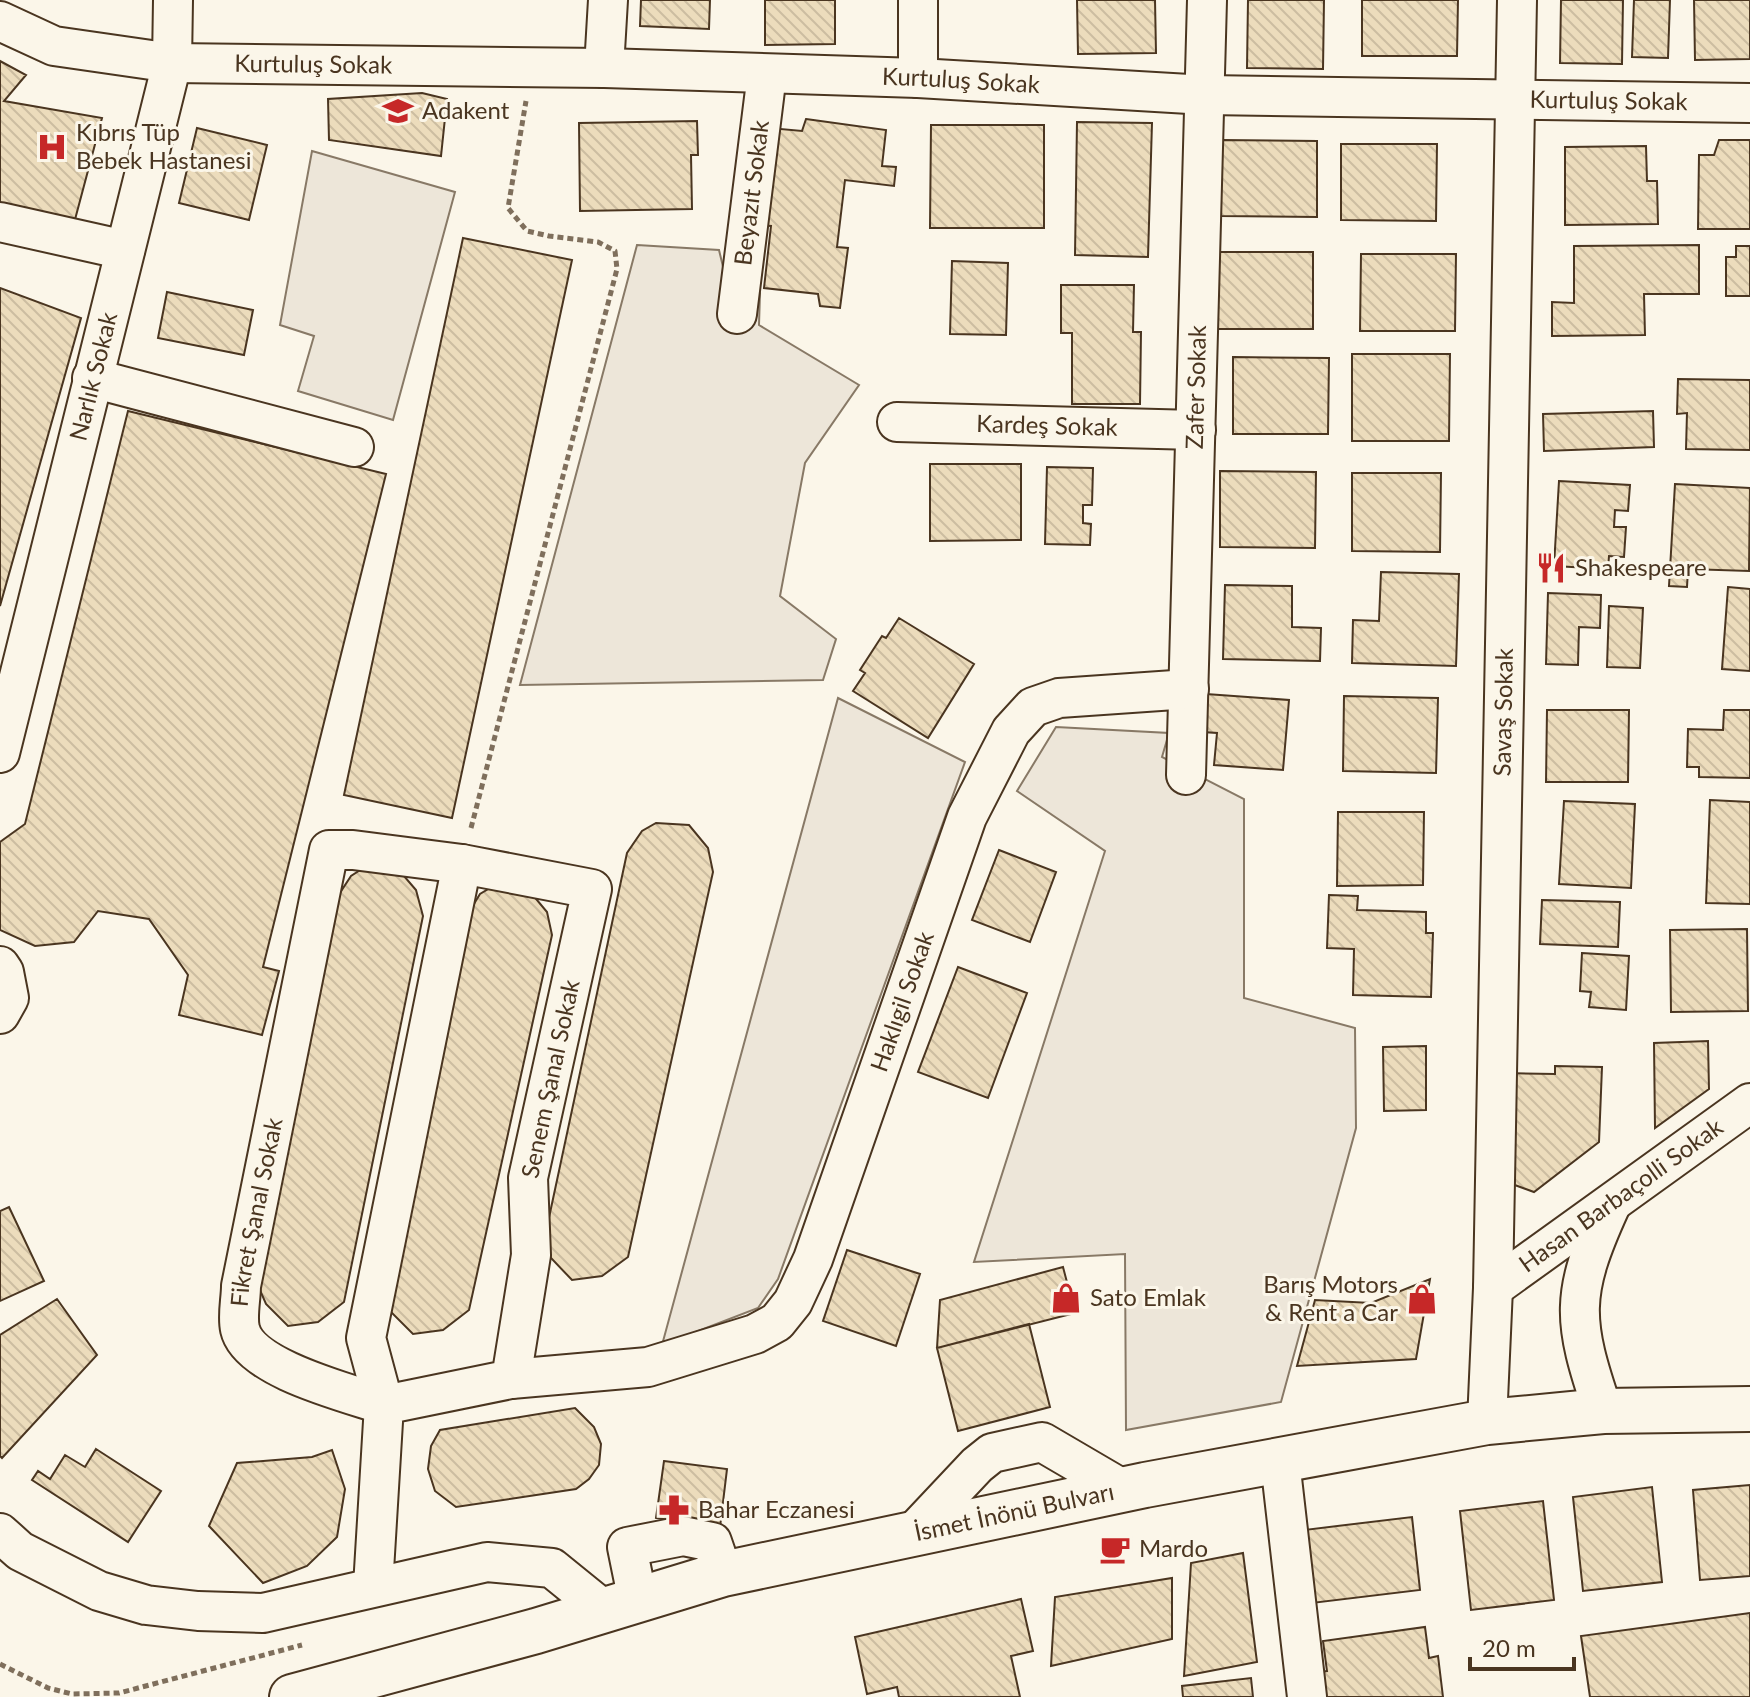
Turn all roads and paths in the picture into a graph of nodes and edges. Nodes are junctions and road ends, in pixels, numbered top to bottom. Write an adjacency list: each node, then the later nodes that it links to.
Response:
1 (173, 0): 7 (street, Narlık Sokak)
2 (608, 0): 9 (street)
3 (918, 0): 11 (street)
4 (1207, 0): 12 (street, Zafer Sokak)
5 (1517, 0): 13 (street, Savaş Sokak)
6 (0, 21): 7 (street, Kurtuluş Sokak)
7 (172, 63): 8 (street, Kurtuluş Sokak); 16 (street, Narlık Sokak)
8 (532, 68): 9 (street, Kurtuluş Sokak); 25 (path)
9 (604, 68): 10 (street, Kurtuluş Sokak)
10 (767, 74): 11 (street, Kurtuluş Sokak); 17 (street, Beyazıt Sokak)
11 (918, 78): 12 (street, Kurtuluş Sokak)
12 (1206, 95): 13 (street, Kurtuluş Sokak); 20 (street, Zafer Sokak)
13 (1514, 101): 14 (street, Kurtuluş Sokak); 31 (street, Savaş Sokak)
14 (1750, 103)
15 (0, 222): 16 (street)
16 (125, 250): 18 (street, Narlık Sokak)
17 (737, 314)
18 (92, 378): 21 (street); 23 (street, Narlık Sokak)
19 (897, 422): 20 (street, Kardeş Sokak)
20 (1196, 430): 22 (street, Zafer Sokak)
21 (354, 447)
22 (1189, 689): 24 (street, Zafer Sokak); 32 (street, Haklıgil Sokak)
23 (0, 753)
24 (1186, 775)
25 (462, 864): 26 (street, Fikret Şanal Sokak); 33 (street); 33 (street, Fikret Şanal Sokak)
26 (592, 889): 32 (street, Senem Şanal Sokak)
27 (0, 966): 28 (street)
28 (0, 1014)
29 (1750, 1103): 30 (street, Hasan Barbaçolli Sokak)
30 (1610, 1207): 31 (street, Hasan Barbaçolli Sokak); 35 (street)
31 (1493, 1288): 36 (street, Savaş Sokak)
32 (511, 1379): 33 (street)
33 (384, 1405): 41 (street)
34 (1750, 1409): 35 (main road, İsmet İnönü Bulvarı)
35 (1603, 1411): 36 (main road, İsmet İnönü Bulvarı)
36 (1487, 1422): 37 (main road, İsmet İnönü Bulvarı)
37 (1280, 1461): 38 (main road, İsmet İnönü Bulvarı); 46 (street)
38 (1124, 1490): 40 (main road, İsmet İnönü Bulvarı); 40 (street)
39 (0, 1533): 41 (street)
40 (913, 1533): 42 (main road, İsmet İnönü Bulvarı)
41 (373, 1587): 42 (street)
42 (622, 1606): 45 (main road, İsmet İnönü Bulvarı)
43 (0, 1664): 44 (path)
44 (72, 1694)
45 (292, 1697)
46 (1307, 1697)

